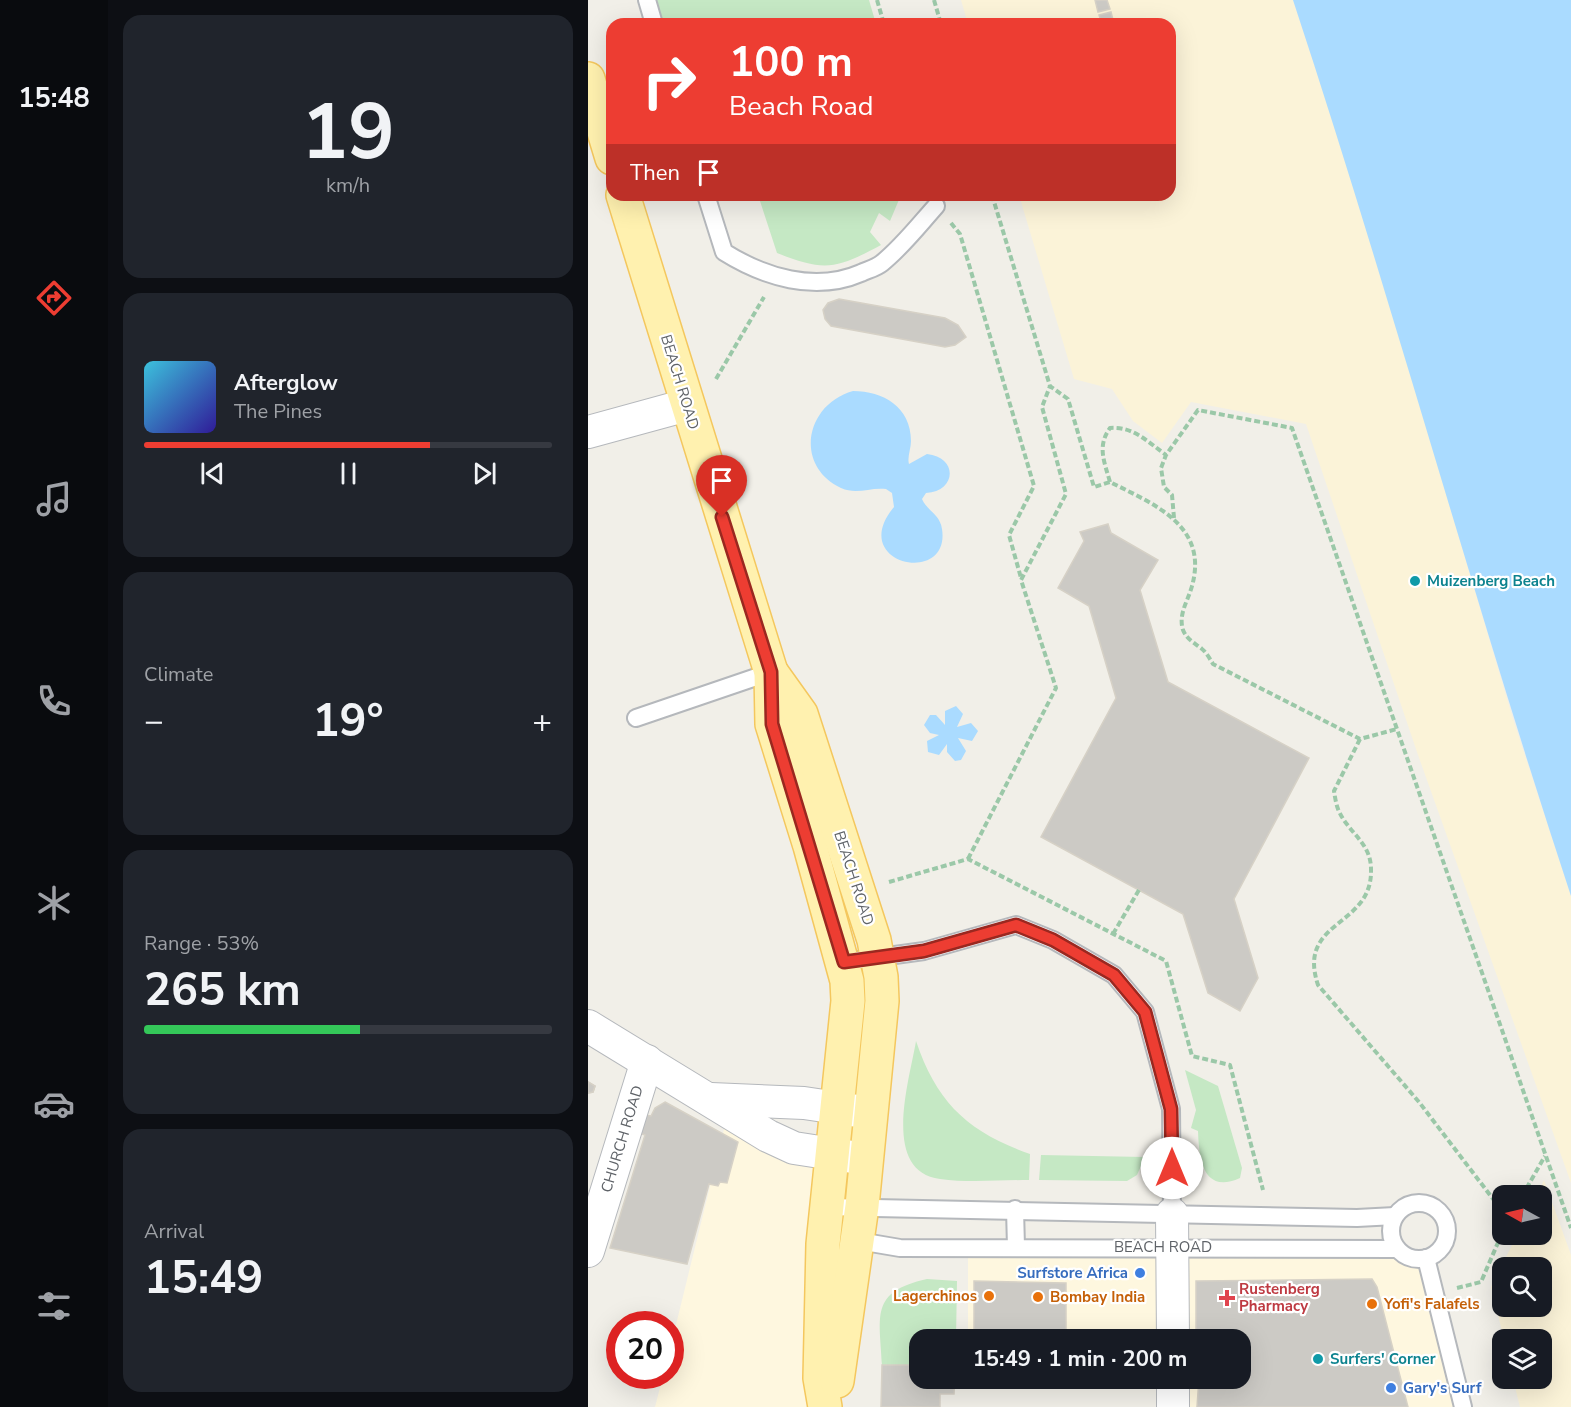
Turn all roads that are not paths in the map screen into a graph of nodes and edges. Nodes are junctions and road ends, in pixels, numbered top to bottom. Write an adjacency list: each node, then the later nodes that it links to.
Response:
1 (647, 0): 2 (lane)
2 (652, 18)
3 (589, 84): 4 (main road)
4 (606, 139)
5 (625, 201): 8 (main road, BEACH ROAD)
6 (708, 201): 7 (lane)
7 (936, 206)
8 (687, 405): 9 (street); 10 (main road, BEACH ROAD)
9 (588, 432)
10 (771, 672): 11 (lane); 12 (main road, BEACH ROAD); 13 (main road, BEACH ROAD)
11 (636, 718)
12 (878, 958): 13 (lane); 18 (main road, BEACH ROAD); 23 (lane)
13 (844, 962): 17 (main road, BEACH ROAD)
14 (588, 1026): 15 (street)
15 (647, 1061): 16 (street); 30 (street, CHURCH ROAD)
16 (710, 1100): 17 (street); 19 (street)
17 (837, 1109): 18 (street); 19 (main road, BEACH ROAD)
18 (871, 1113): 20 (main road, BEACH ROAD)
19 (832, 1154): 20 (street); 25 (main road, BEACH ROAD)
20 (866, 1159): 21 (main road, BEACH ROAD)
21 (862, 1206): 22 (lane); 25 (lane); 26 (main road, BEACH ROAD)
22 (1015, 1209): 23 (lane); 27 (lane)
23 (1172, 1214): 24 (lane); 28 (street)
24 (1395, 1216): 29 (lane); 31 (lane)
25 (825, 1220): 26 (lane, BEACH ROAD); 34 (main road, BEACH ROAD)
26 (857, 1242): 27 (lane, BEACH ROAD); 34 (main road, BEACH ROAD)
27 (1016, 1247): 28 (lane, BEACH ROAD)
28 (1172, 1247): 29 (lane, BEACH ROAD); 32 (street)
29 (1397, 1249): 31 (lane)
30 (588, 1251)
31 (1426, 1258): 36 (lane)
32 (1173, 1329)
33 (1173, 1389): 35 (street)
34 (825, 1407)
35 (1173, 1407)
36 (1463, 1407)

